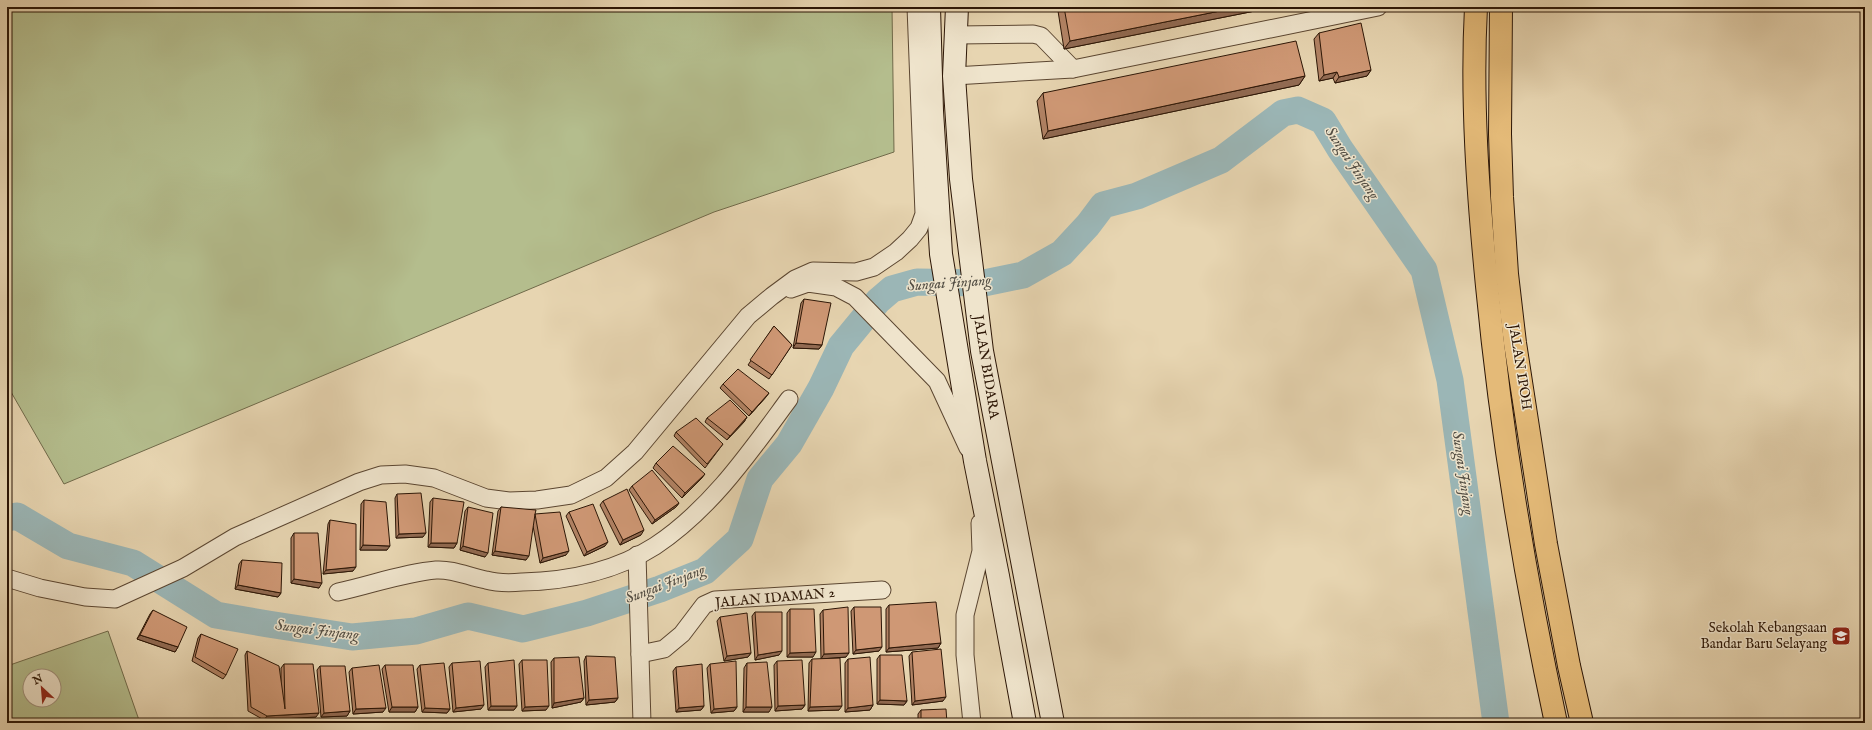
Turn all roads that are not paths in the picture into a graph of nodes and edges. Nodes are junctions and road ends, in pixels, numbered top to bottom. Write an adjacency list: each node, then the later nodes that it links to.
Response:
1 (916, 7): 11 (street)
2 (929, 7): 10 (main road, JALAN BIDARA)
3 (957, 7): 7 (main road, JALAN BIDARA)
4 (1378, 7): 8 (street)
5 (1476, 7): 23 (highway, JALAN IPOH)
6 (1501, 7): 24 (highway, JALAN IPOH)
7 (957, 35): 8 (street); 9 (main road, JALAN BIDARA); 10 (main road)
8 (1073, 69): 9 (street)
9 (954, 76): 22 (main road, JALAN BIDARA)
10 (938, 219): 13 (main road, JALAN BIDARA)
11 (772, 296): 13 (street); 15 (street)
12 (788, 399): 14 (street)
13 (975, 462): 20 (street); 21 (main road, JALAN BIDARA)
14 (636, 563): 17 (street); 18 (street)
15 (7, 578)
16 (882, 590): 18 (street, JALAN IDAMAN 2)
17 (338, 592)
18 (640, 654): 19 (street)
19 (642, 723)
20 (972, 723)
21 (1025, 723)
22 (1053, 723)
23 (1556, 723)
24 (1582, 723)

